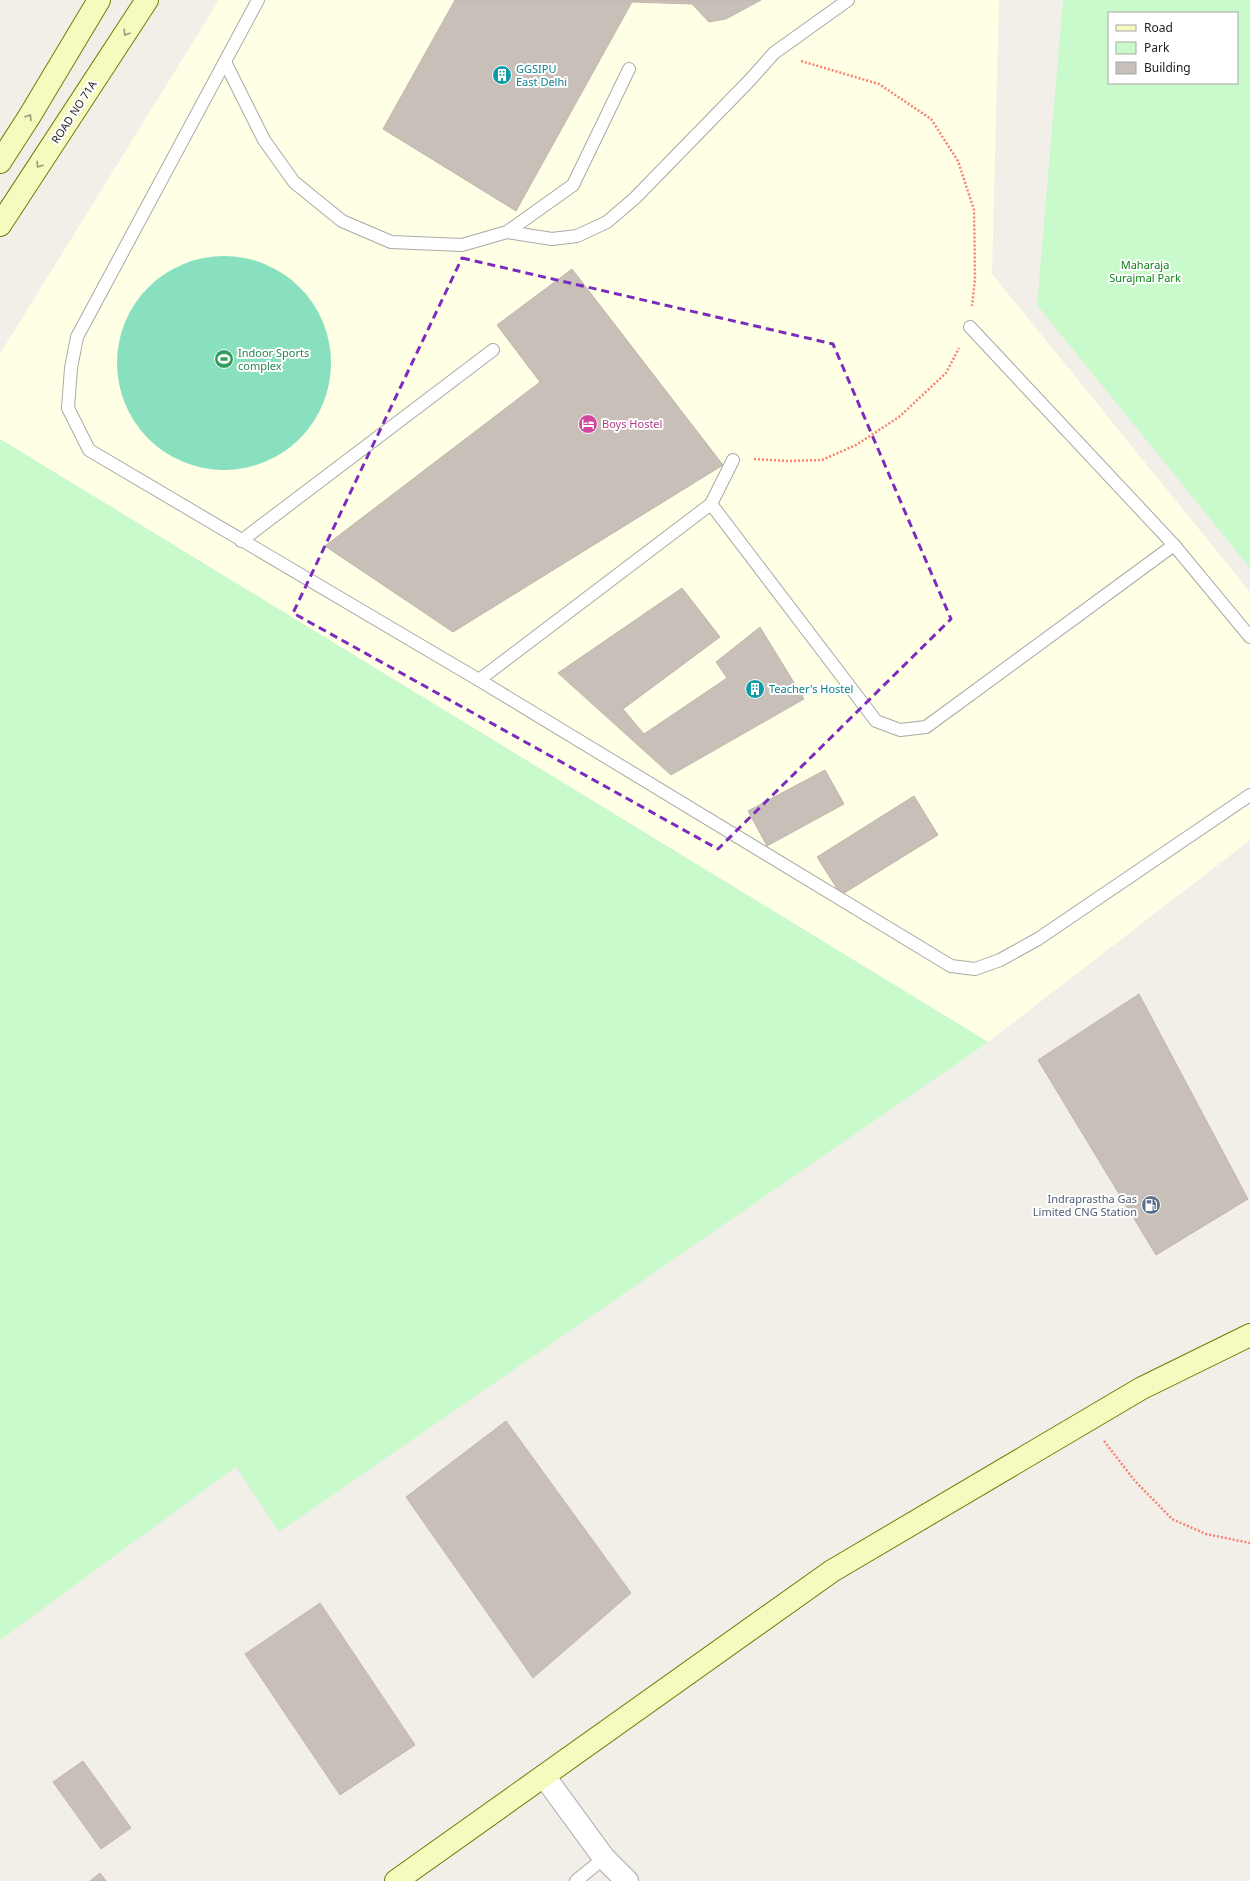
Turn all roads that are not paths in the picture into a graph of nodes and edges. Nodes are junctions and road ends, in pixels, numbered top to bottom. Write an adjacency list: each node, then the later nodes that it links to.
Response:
1 (99, 0): 7 (street, one-way to 1)
2 (147, 0): 8 (street, ROAD NO 71A, one-way to 8)
3 (258, 0): 5 (lane)
4 (848, 0): 9 (lane)
5 (225, 62): 9 (lane); 14 (lane)
6 (629, 69): 9 (lane)
7 (0, 162)
8 (0, 225)
9 (507, 232)
10 (970, 327): 15 (lane)
11 (493, 350): 14 (lane)
12 (733, 460): 13 (lane)
13 (710, 504): 15 (lane); 17 (lane)
14 (242, 541): 17 (lane)
15 (1174, 545): 16 (lane)
16 (1250, 638)
17 (479, 680): 18 (lane)
18 (1250, 795)
19 (1250, 1335): 20 (street)
20 (544, 1776): 21 (street); 22 (street)
21 (604, 1858): 23 (lane); 24 (street)
22 (396, 1881)
23 (576, 1881)
24 (627, 1881)

